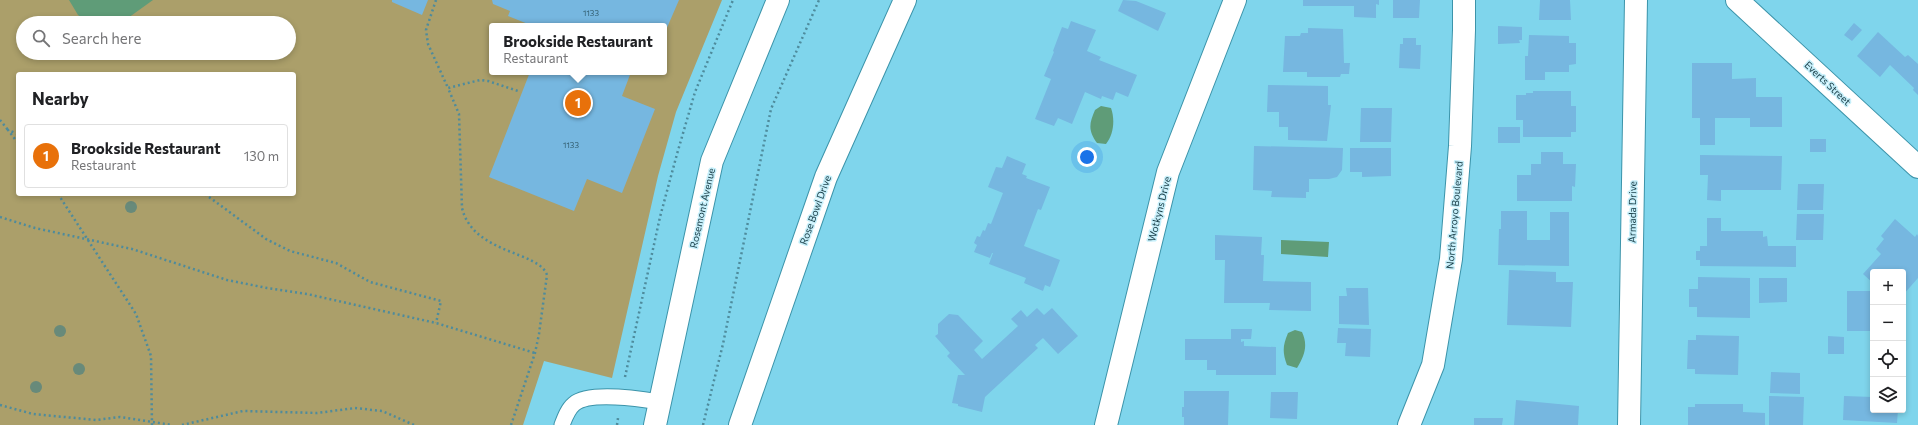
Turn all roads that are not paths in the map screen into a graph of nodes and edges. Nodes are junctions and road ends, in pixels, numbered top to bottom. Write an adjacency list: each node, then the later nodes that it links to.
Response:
1 (778, 0): 8 (street, Rosemont Avenue)
2 (905, 0): 11 (street, Rose Bowl Drive)
3 (1235, 0): 12 (street, Wotkyns Drive)
4 (1464, 0): 13 (street, North Arroyo Boulevard)
5 (1636, 0): 14 (street, Armada Drive)
6 (1737, 0): 7 (street, Everts Street)
7 (1918, 167)
8 (660, 402): 9 (lane); 10 (street, Rosemont Avenue)
9 (562, 425)
10 (655, 425)
11 (740, 425)
12 (1106, 425)
13 (1409, 425)
14 (1629, 425)

